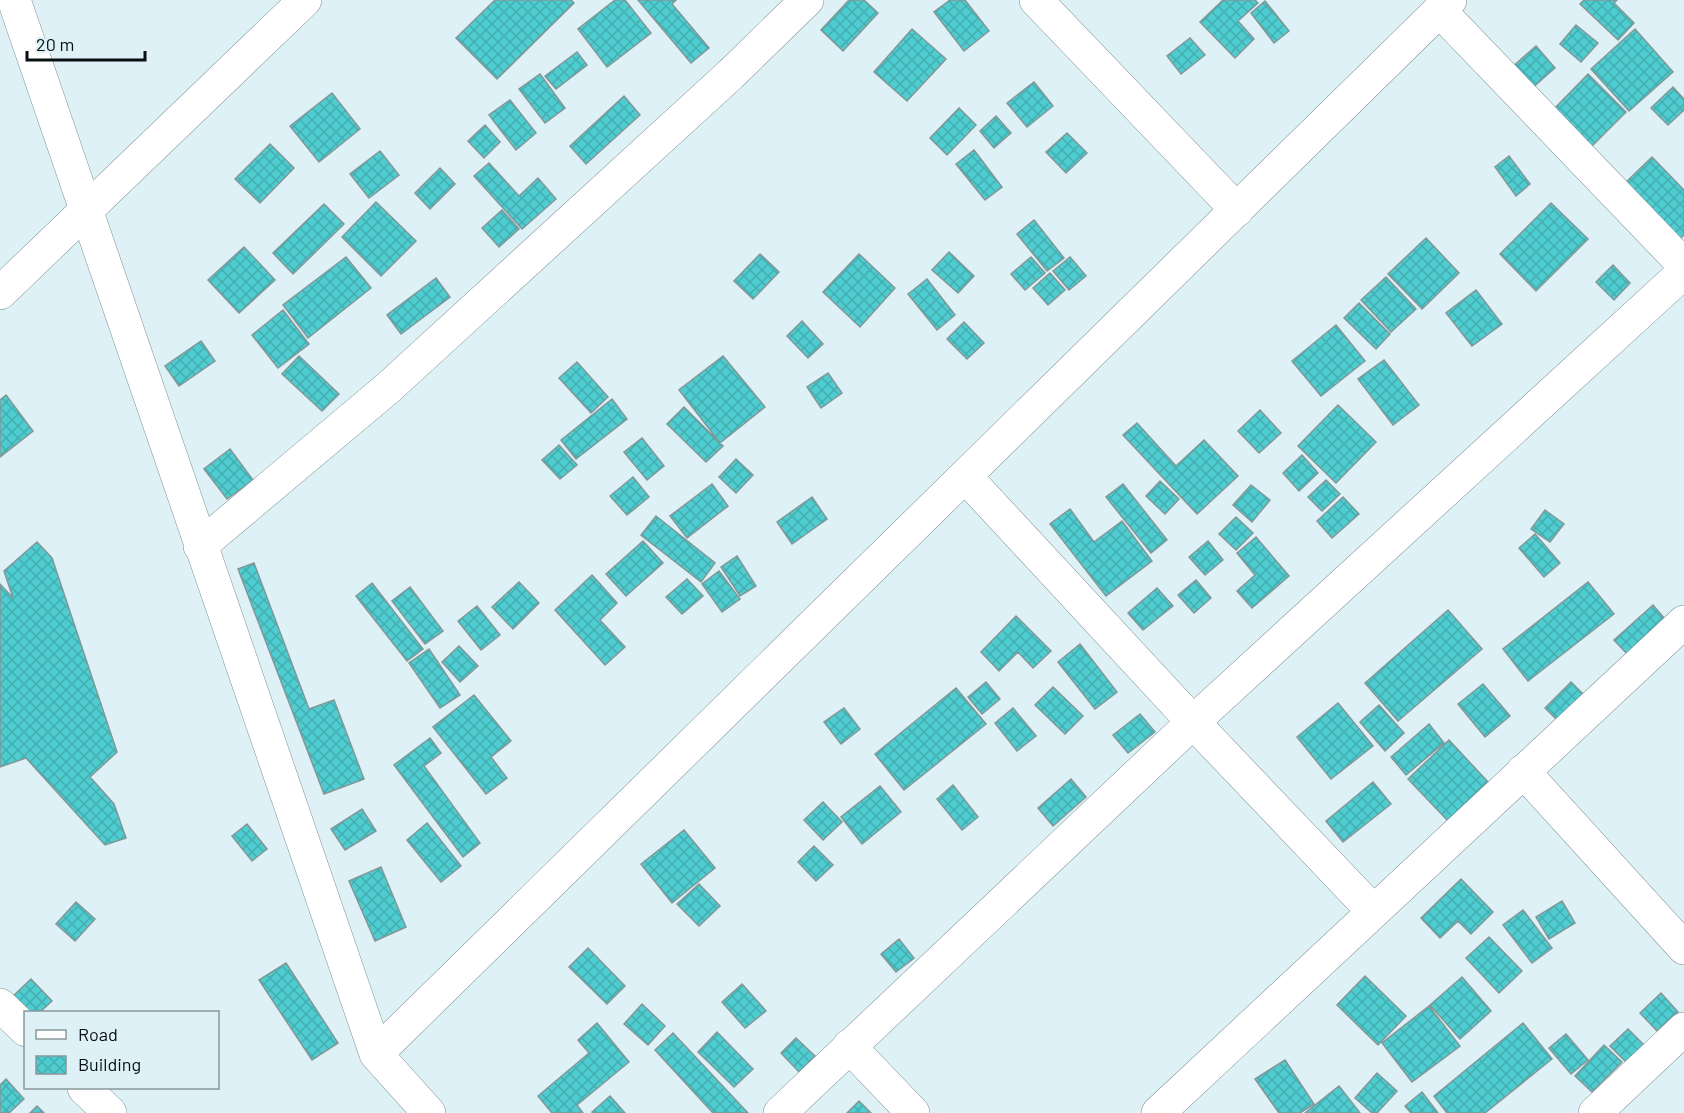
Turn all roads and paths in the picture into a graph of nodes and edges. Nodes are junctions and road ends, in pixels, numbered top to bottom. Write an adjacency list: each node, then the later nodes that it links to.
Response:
1 (14, 0): 6 (street)
2 (305, 0): 6 (street)
3 (807, 0): 12 (street)
4 (1036, 0): 7 (street)
5 (1444, 5): 7 (street); 8 (street)
6 (87, 210): 10 (street); 12 (street)
7 (1237, 210): 11 (street)
8 (1684, 265)
9 (1684, 272): 14 (street)
10 (0, 293)
11 (965, 476): 14 (street); 22 (street)
12 (200, 546): 22 (street)
13 (1684, 622): 15 (street)
14 (1193, 722): 16 (street); 21 (street)
15 (1523, 771): 16 (street); 17 (street)
16 (1373, 911): 28 (street)
17 (1684, 948)
18 (0, 1005): 19 (street)
19 (24, 1028)
20 (1684, 1029): 29 (street)
21 (849, 1046): 26 (street); 27 (street)
22 (376, 1054): 25 (street)
23 (85, 1089): 24 (street)
24 (110, 1113)
25 (429, 1113)
26 (780, 1113)
27 (913, 1113)
28 (1158, 1113)
29 (1595, 1113)

